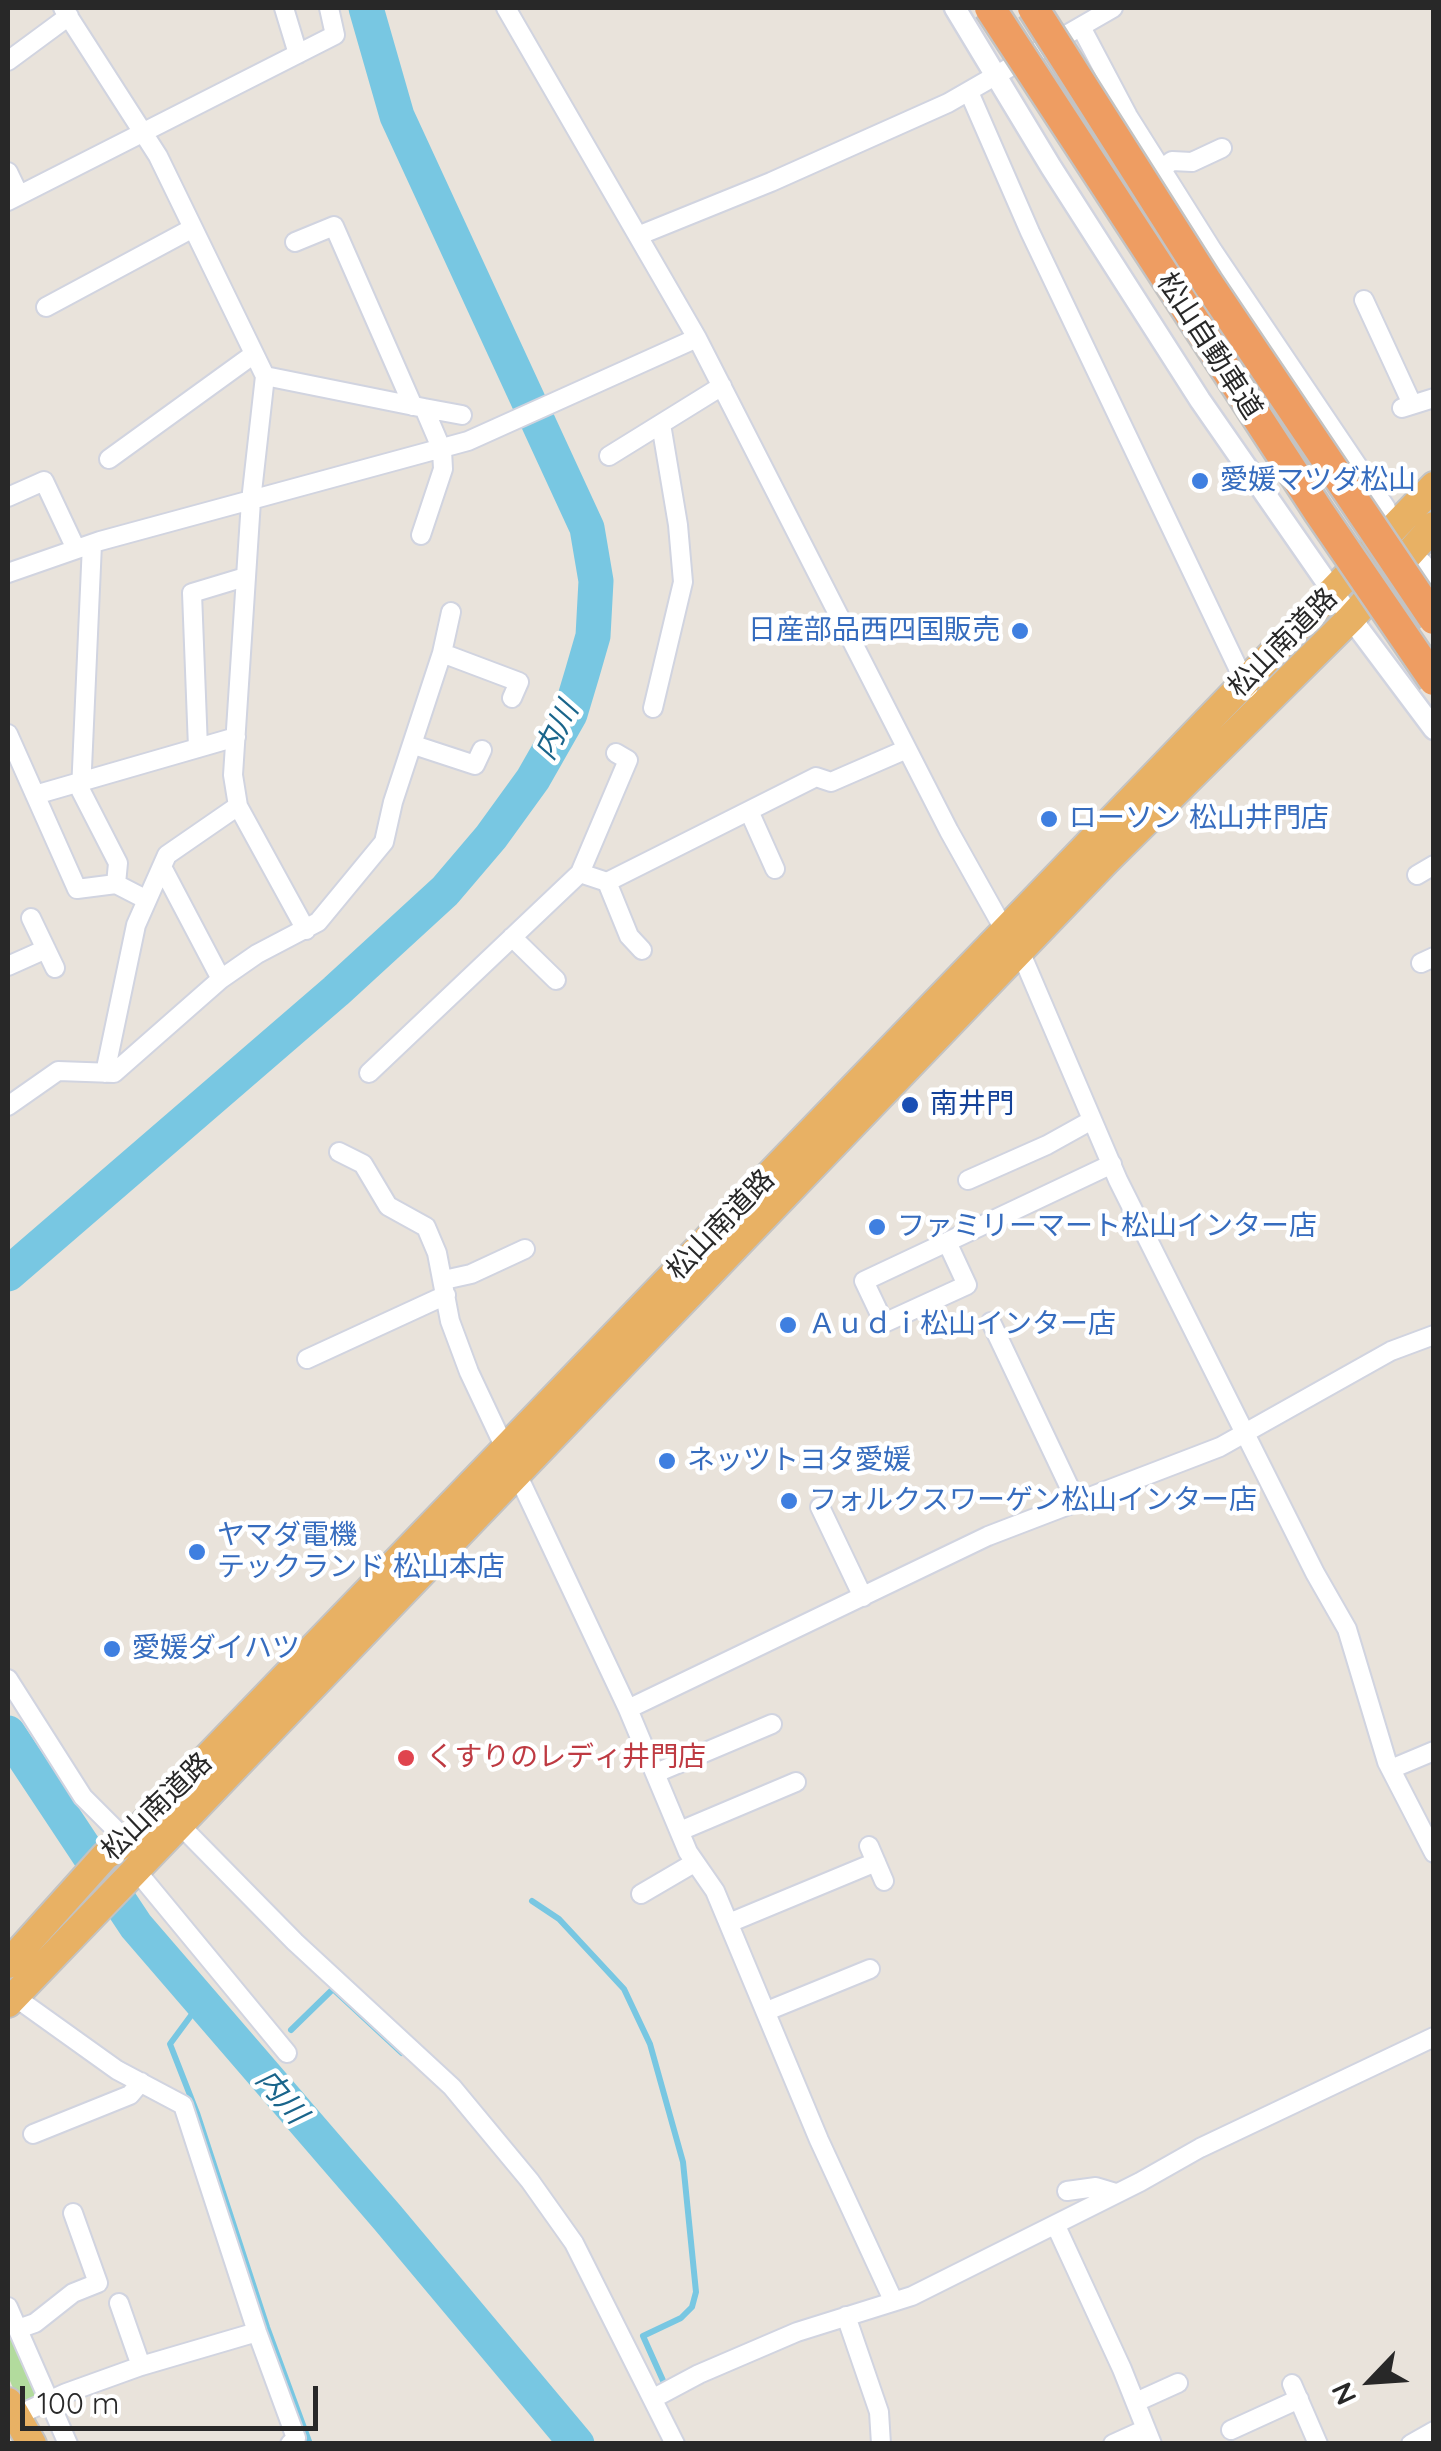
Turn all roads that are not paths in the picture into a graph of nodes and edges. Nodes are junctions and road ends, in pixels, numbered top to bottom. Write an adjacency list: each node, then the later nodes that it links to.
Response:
1 (284, 8): 10 (street)
2 (329, 8): 10 (street)
3 (506, 8): 20 (street)
4 (955, 8): 12 (street)
5 (990, 8): 51 (highway, 松山自動車道, bridge)
6 (1032, 8): 49 (highway, 松山自動車道, bridge)
7 (1113, 8): 9 (street)
8 (66, 12): 11 (street); 14 (street)
9 (1081, 27): 12 (street); 16 (street)
10 (298, 54): 14 (street)
11 (8, 61)
12 (998, 76): 13 (street); 46 (street)
13 (969, 92): 20 (street); 52 (street)
14 (144, 134): 18 (street); 19 (street)
15 (1222, 148): 16 (street)
16 (1161, 168): 38 (street)
17 (8, 172): 18 (street)
18 (14, 198)
19 (193, 228): 23 (street); 25 (street)
20 (640, 236): 24 (street)
21 (295, 242): 29 (street)
22 (1364, 300): 28 (street)
23 (72, 318)
24 (697, 338): 27 (street); 32 (street)
25 (254, 354): 26 (street); 34 (street)
26 (265, 376): 29 (street); 37 (street)
27 (722, 386): 31 (street); 61 (street)
28 (1434, 398)
29 (418, 407): 30 (street); 32 (street)
30 (462, 416)
31 (661, 424): 33 (street); 54 (street)
32 (442, 450): 37 (street); 40 (street)
33 (610, 456)
34 (109, 459)
35 (1434, 486): 46 (highway, 松山南道路)
36 (8, 497): 41 (street)
37 (250, 502): 41 (street); 44 (street)
38 (1386, 508)
39 (1434, 526): 48 (highway, 松山南道路)
40 (421, 535)
41 (84, 546): 43 (street); 64 (street)
42 (1422, 562): 45 (street)
43 (8, 572)
44 (245, 577): 58 (street); 60 (street)
45 (1434, 578)
46 (1334, 592): 48 (street); 52 (highway, 松山南道路)
47 (451, 612): 50 (street)
48 (1351, 618): 55 (highway, 松山南道路); 56 (street)
49 (1434, 619)
50 (442, 653): 53 (street); 59 (street)
51 (1434, 680)
52 (1244, 681): 55 (street); 79 (highway, 松山南道路)
53 (512, 698)
54 (653, 708)
55 (1260, 712): 79 (highway, 松山南道路)
56 (1434, 729)
57 (8, 734): 65 (street)
58 (236, 737): 60 (street); 66 (street)
59 (414, 745): 62 (street); 77 (street)
60 (198, 748): 64 (street)
61 (908, 748): 67 (street); 79 (street)
62 (482, 750)
63 (616, 753): 71 (street)
64 (82, 780): 65 (street); 74 (street)
65 (35, 795): 74 (street)
66 (238, 806): 69 (street); 77 (street)
67 (749, 811): 70 (street); 73 (street)
68 (1434, 865): 72 (street)
69 (162, 866): 75 (street); 84 (street)
70 (775, 869)
71 (580, 873): 73 (street); 78 (street)
72 (1416, 875)
73 (607, 882): 81 (street)
74 (116, 884): 75 (street)
75 (146, 900): 86 (street)
76 (31, 918): 80 (street)
77 (306, 930): 84 (street)
78 (512, 937): 85 (street); 87 (street)
79 (1012, 941): 89 (street); 100 (highway, 松山南道路); 101 (highway, 松山南道路)
80 (46, 949): 82 (street); 83 (street)
81 (642, 950)
82 (8, 966)
83 (55, 968)
84 (221, 979): 86 (street)
85 (556, 980)
86 (105, 1073): 88 (street)
87 (369, 1073)
88 (8, 1106)
89 (1092, 1120): 91 (street); 92 (street)
90 (339, 1152): 95 (street)
91 (1112, 1164): 93 (street); 99 (street)
92 (968, 1180)
93 (947, 1242): 93 (street)
94 (524, 1249): 95 (street)
95 (445, 1288): 98 (street); 100 (street)
96 (990, 1322): 102 (street)
97 (1434, 1336): 99 (street)
98 (307, 1359)
99 (1244, 1433): 102 (street); 109 (street)
100 (505, 1449): 101 (street); 112 (highway, 松山南道路)
101 (518, 1476): 106 (street); 112 (highway, 松山南道路)
102 (1076, 1501): 104 (street)
103 (820, 1508): 104 (street)
104 (863, 1598): 106 (street)
105 (8, 1679): 115 (street)
106 (628, 1709): 110 (street)
107 (772, 1724): 110 (street)
108 (1434, 1751): 109 (street)
109 (1391, 1769): 114 (street)
110 (656, 1773): 113 (street)
111 (796, 1782): 113 (street)
112 (169, 1814): 115 (highway, 松山南道路); 141 (street)
113 (680, 1832): 116 (street)
114 (1434, 1853)
115 (122, 1862): 119 (highway, 松山南道路); 126 (street)
116 (694, 1863): 118 (street); 120 (street)
117 (884, 1881): 120 (street)
118 (641, 1894)
119 (78, 1910): 121 (highway, 松山南道路); 123 (highway, 松山南道路)
120 (729, 1923): 124 (street)
121 (8, 1964)
122 (870, 1969): 124 (street)
123 (11, 2000): 127 (street)
124 (766, 2011): 133 (street)
125 (1434, 2037): 130 (street)
126 (287, 2053)
127 (141, 2082): 128 (street); 138 (street)
128 (33, 2134)
129 (1066, 2191): 130 (street)
130 (1116, 2193): 132 (street)
131 (73, 2213): 137 (street)
132 (1056, 2226): 133 (street); 143 (street)
133 (892, 2300): 136 (street)
134 (119, 2303): 139 (street)
135 (8, 2307): 137 (street)
136 (846, 2316): 141 (street); 152 (street)
137 (18, 2329): 142 (street)
138 (257, 2332): 139 (street); 150 (street)
139 (142, 2366): 142 (street)
140 (1178, 2383): 143 (street)
141 (654, 2398): 151 (street)
142 (50, 2402): 144 (street); 149 (street)
143 (1136, 2402): 147 (street)
144 (12, 2409): 148 (highway)
145 (1230, 2430): 154 (street)
146 (1434, 2431): 155 (street)
147 (1149, 2436): 153 (street)
148 (32, 2444)
149 (68, 2444)
150 (290, 2444)
151 (675, 2444)
152 (881, 2444)
153 (1113, 2444)
154 (1318, 2444)
155 (1411, 2444)

